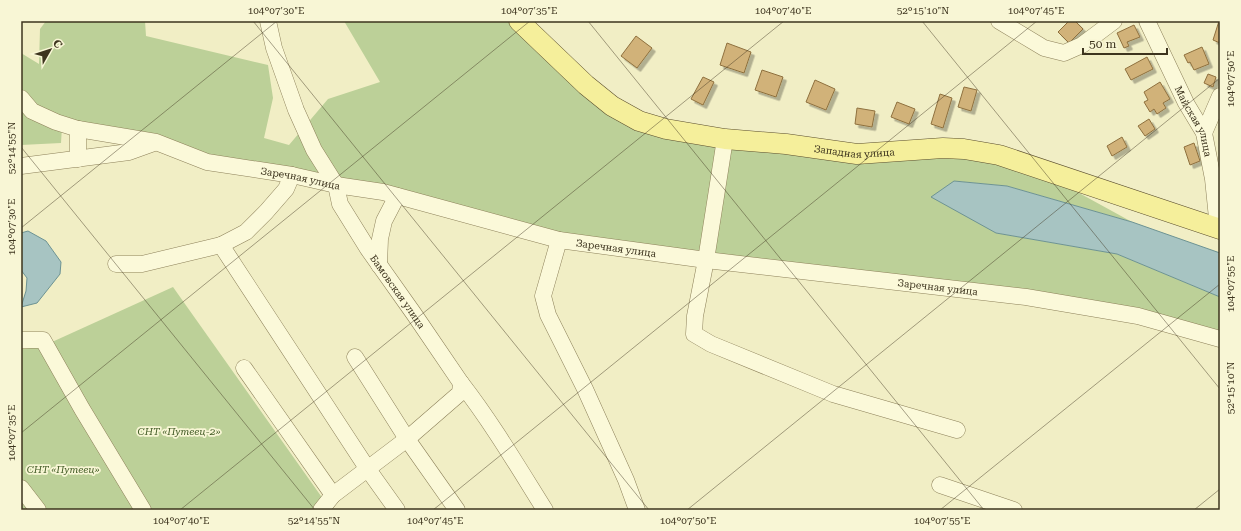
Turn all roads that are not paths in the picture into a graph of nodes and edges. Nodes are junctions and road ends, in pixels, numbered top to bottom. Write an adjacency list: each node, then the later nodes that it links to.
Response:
1 (268, 21): 15 (street, Бамовская улица)
2 (518, 21): 10 (main road, Западная улица)
3 (999, 21): 4 (street)
4 (1114, 21)
5 (1147, 21): 9 (street, Майская улица)
6 (1220, 96): 9 (street)
7 (21, 98): 8 (street, Заречная улица)
8 (78, 129): 11 (street, Заречная улица); 12 (street)
9 (1204, 133): 17 (street, Майская улица)
10 (725, 139): 17 (main road, Западная улица); 20 (street)
11 (156, 142): 12 (street); 14 (street, Заречная улица)
12 (78, 159): 13 (street)
13 (21, 166)
14 (292, 175): 15 (street, Заречная улица); 19 (street)
15 (336, 185): 16 (street, Заречная улица); 22 (street, Бамовская улица)
16 (397, 196): 18 (street, Заречная улица); 22 (street)
17 (1219, 229)
18 (559, 240): 20 (street, Заречная улица); 40 (street)
19 (221, 245): 21 (street); 30 (street)
20 (706, 260): 23 (street, Заречная улица); 28 (street)
21 (116, 264)
22 (379, 265): 27 (street, Бамовская улица)
23 (1220, 339)
24 (21, 340): 35 (street)
25 (355, 357): 29 (street)
26 (244, 368): 33 (street)
27 (461, 383): 29 (street); 39 (street, Бамовская улица)
28 (957, 430)
29 (408, 438): 30 (street); 38 (street)
30 (367, 468): 33 (street); 37 (street)
31 (940, 485): 41 (street)
32 (21, 488): 34 (street)
33 (333, 495): 36 (street)
34 (38, 510)
35 (143, 510)
36 (321, 510)
37 (397, 510)
38 (457, 510)
39 (545, 510)
40 (637, 510)
41 (1014, 510)

